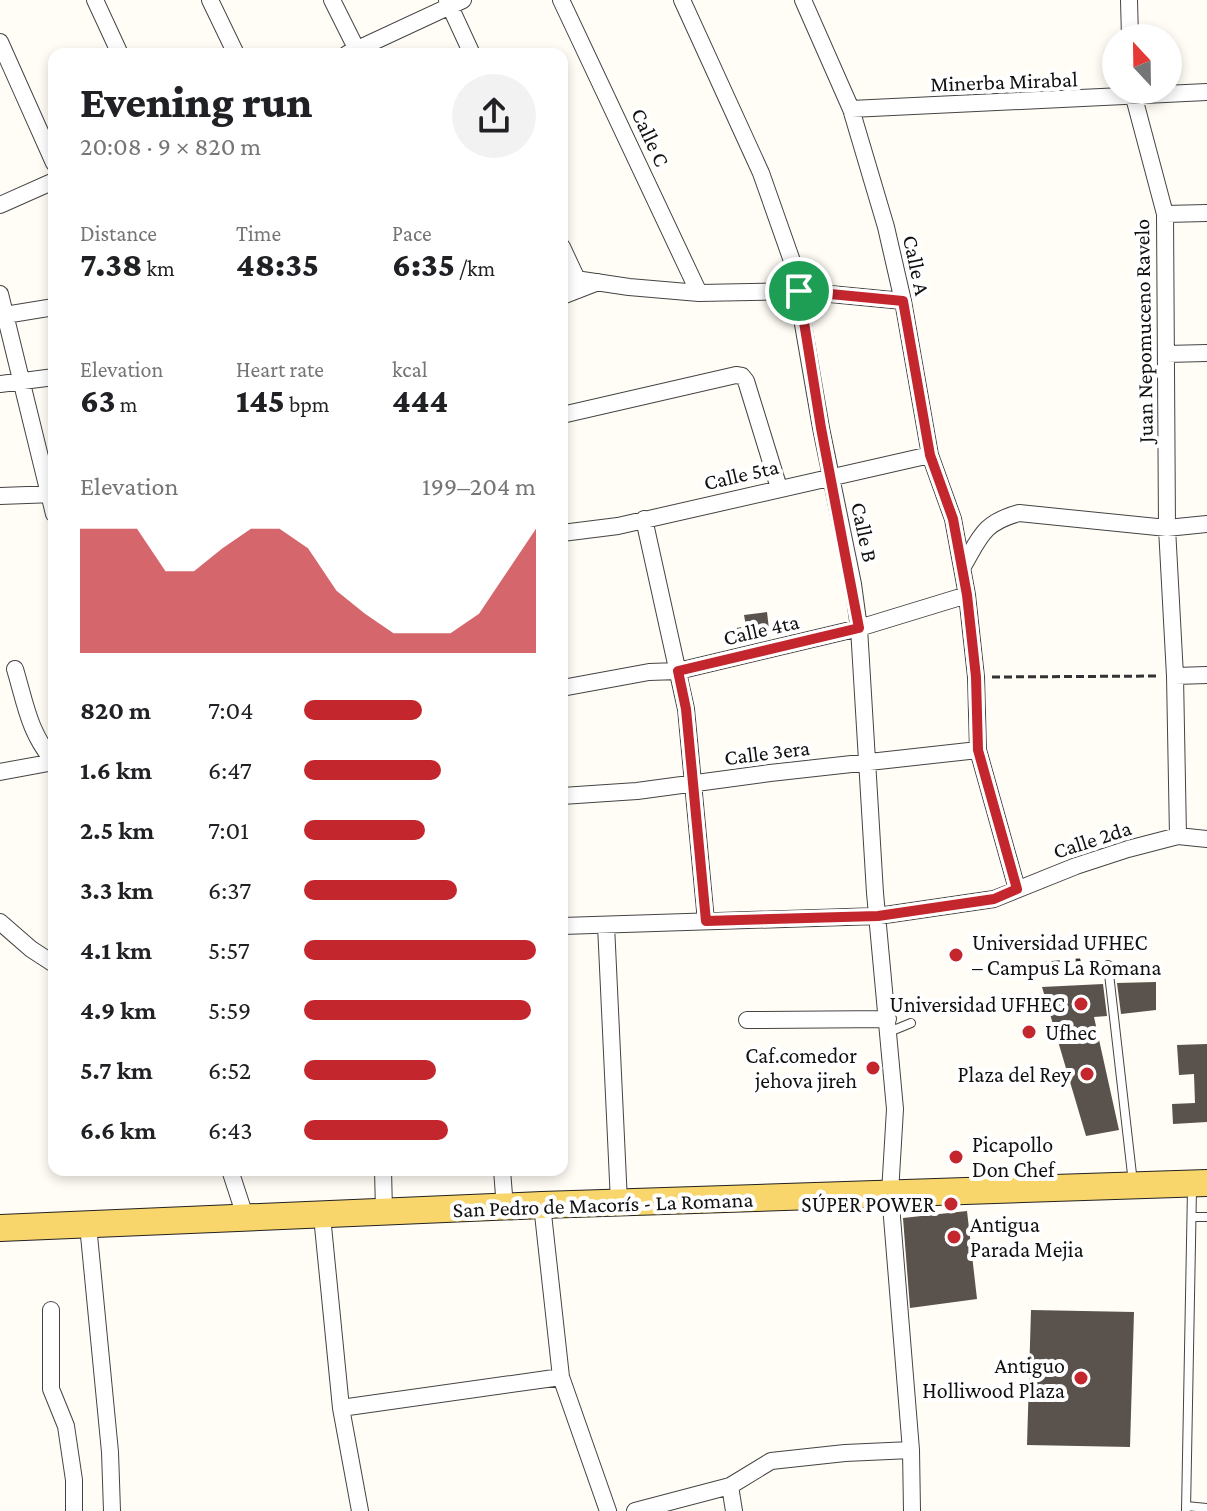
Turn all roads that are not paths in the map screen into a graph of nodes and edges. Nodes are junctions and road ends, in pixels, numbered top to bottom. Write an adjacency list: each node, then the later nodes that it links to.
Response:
1 (95, 0): 11 (street)
2 (210, 0): 12 (street)
3 (332, 0): 13 (street)
4 (561, 0): 29 (street, Calle C)
5 (682, 0): 28 (street, Calle B)
6 (803, 0): 20 (street, Calle A)
7 (1129, 0): 9 (street)
8 (453, 2): 14 (street); 15 (street)
9 (1130, 24)
10 (0, 42): 21 (street)
11 (117, 48)
12 (233, 48)
13 (352, 48)
14 (364, 48)
15 (470, 48)
16 (1207, 92): 17 (street, Minerba Mirabal)
17 (1182, 93)
18 (1102, 96): 20 (street, Minerba Mirabal)
19 (1135, 104): 25 (street, Juan Nepomuceno Ravelo)
20 (851, 109): 32 (street, Calle A)
21 (48, 150)
22 (48, 184): 23 (street)
23 (0, 205)
24 (1207, 213): 25 (street)
25 (1165, 214): 36 (street, Juan Nepomuceno Ravelo)
26 (569, 277): 27 (street)
27 (600, 281): 29 (street); 31 (street)
28 (799, 291): 29 (street); 32 (street); 42 (street, Calle B)
29 (699, 293)
30 (0, 294): 34 (street)
31 (568, 294)
32 (903, 301): 41 (street, Calle A)
33 (48, 308): 34 (street)
34 (5, 315): 38 (street)
35 (1207, 353): 36 (street)
36 (1166, 354): 49 (street, Juan Nepomuceno Ravelo)
37 (48, 378): 38 (street)
38 (20, 381): 39 (street); 43 (street)
39 (0, 384)
40 (568, 414): 44 (street)
41 (930, 455): 42 (street, Calle 5ta); 51 (street, Calle A)
42 (831, 476): 44 (street, Calle 5ta); 53 (street, Calle B)
43 (48, 483)
44 (779, 488): 47 (street, Calle 5ta)
45 (48, 494): 46 (street)
46 (0, 496)
47 (644, 519): 50 (street, Calle 5ta); 55 (street)
48 (1207, 524): 49 (street)
49 (1167, 528): 51 (street); 57 (street, Juan Nepomuceno Ravelo)
50 (568, 532)
51 (962, 568): 52 (street, Calle A)
52 (967, 595): 53 (street, Calle 4ta); 59 (street, Calle A)
53 (859, 628): 55 (street, Calle 4ta); 61 (street, Calle B)
54 (15, 669): 60 (street)
55 (678, 671): 58 (street, Calle 4ta); 64 (street)
56 (1207, 675): 57 (street)
57 (1175, 676): 66 (street, Juan Nepomuceno Ravelo)
58 (568, 687)
59 (978, 750): 61 (street, Calle 3era); 68 (street, Calle A)
60 (48, 755)
61 (866, 762): 64 (street, Calle 3era); 69 (street, Calle B)
62 (48, 763): 63 (street)
63 (0, 772)
64 (694, 783): 65 (street, Calle 3era); 70 (street)
65 (568, 795)
66 (1178, 836): 67 (street, Calle 2da); 68 (street, Calle 2da)
67 (1207, 839)
68 (1017, 889): 69 (street, Calle 2da)
69 (878, 916): 70 (street, Calle 2da); 78 (street, Calle B)
70 (706, 921): 72 (street, Calle 2da)
71 (0, 922): 74 (street)
72 (606, 925): 73 (street, Calle 2da); 85 (street)
73 (568, 926)
74 (48, 960)
75 (1108, 965): 83 (lane)
76 (747, 1020): 78 (street)
77 (911, 1023): 78 (lane)
78 (888, 1026): 84 (street, Calle B)
79 (232, 1176): 92 (street)
80 (383, 1176): 88 (street)
81 (502, 1176): 87 (street)
82 (1200, 1184): 83 (main road, San Pedro de Macorís - La Romana); 90 (lane)
83 (1134, 1186): 84 (main road, San Pedro de Macorís - La Romana)
84 (890, 1193): 85 (main road, San Pedro de Macorís - La Romana); 98 (street, Calle B)
85 (619, 1202): 86 (main road, San Pedro de Macorís - La Romana)
86 (542, 1205): 87 (main road, San Pedro de Macorís - La Romana); 96 (street)
87 (505, 1208): 88 (main road, San Pedro de Macorís - La Romana)
88 (384, 1211): 89 (main road, San Pedro de Macorís - La Romana)
89 (322, 1216): 92 (main road, San Pedro de Macorís - La Romana); 97 (street)
90 (1192, 1217): 91 (lane); 100 (lane)
91 (1207, 1217)
92 (246, 1219): 93 (main road, San Pedro de Macorís - La Romana)
93 (88, 1225): 94 (main road, San Pedro de Macorís - La Romana); 103 (street)
94 (0, 1228)
95 (51, 1310): 102 (street)
96 (561, 1377): 97 (street); 105 (street)
97 (341, 1408): 104 (street)
98 (911, 1450): 99 (street); 108 (street, Calle B)
99 (730, 1486): 106 (street); 107 (street)
100 (1186, 1508): 101 (lane)
101 (1207, 1508)
102 (74, 1511)
103 (112, 1511)
104 (360, 1511)
105 (608, 1511)
106 (635, 1511)
107 (734, 1511)
108 (912, 1511)

